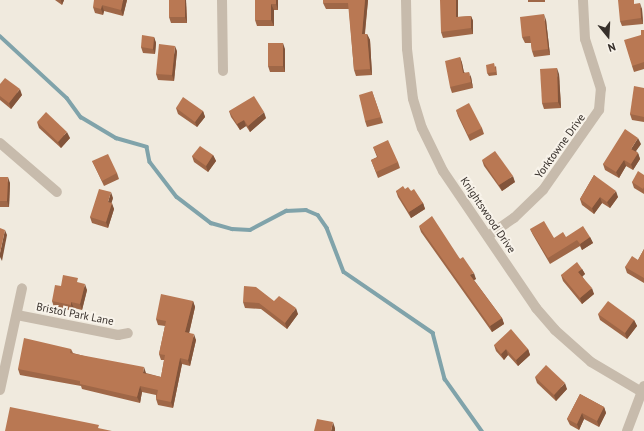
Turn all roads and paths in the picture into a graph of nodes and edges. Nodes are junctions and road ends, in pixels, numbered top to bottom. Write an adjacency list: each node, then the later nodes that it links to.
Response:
1 (222, 0): 4 (street)
2 (406, 0): 7 (street, Knightswood Drive)
3 (583, 0): 7 (street, Yorktowne Drive)
4 (223, 71)
5 (0, 143): 6 (street)
6 (57, 192)
7 (488, 236): 11 (street, Knightswood Drive)
8 (22, 288): 9 (street)
9 (17, 315): 10 (street, Bristol Park Lane); 12 (street)
10 (128, 333)
11 (643, 389): 13 (street)
12 (0, 390)
13 (627, 431)

